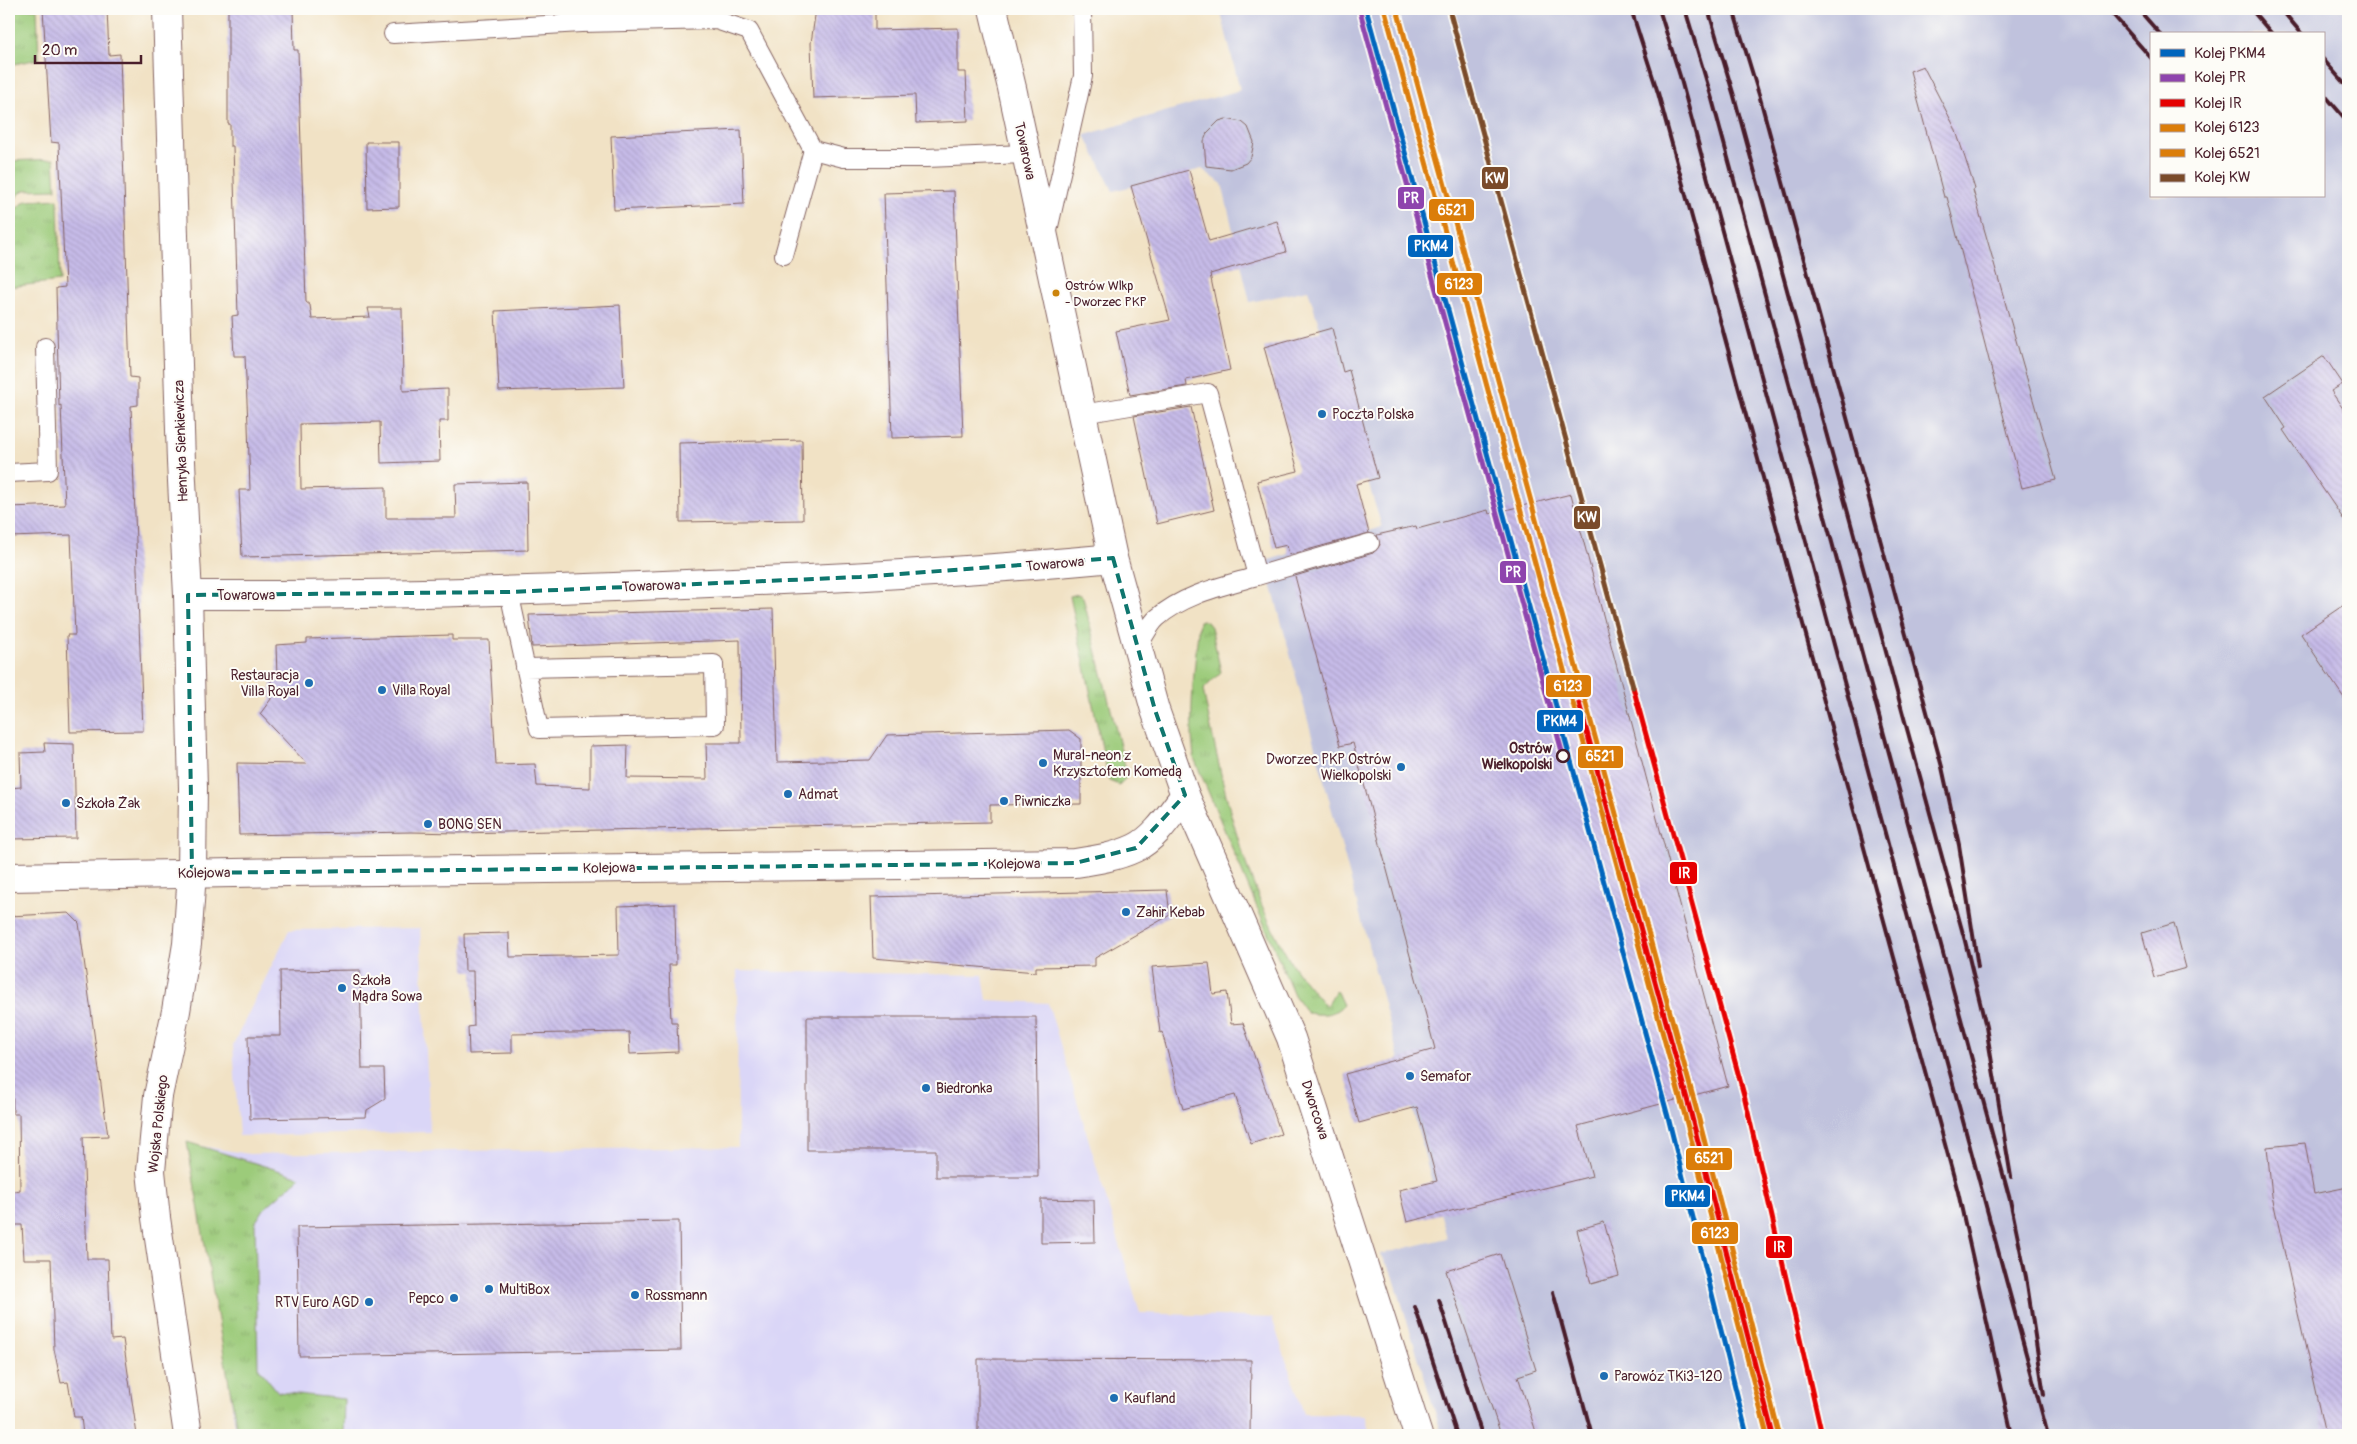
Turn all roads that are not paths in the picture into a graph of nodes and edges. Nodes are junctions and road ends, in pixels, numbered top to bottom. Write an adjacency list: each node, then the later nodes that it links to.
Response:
1 (167, 9): 16 (main road, Henryka Sienkiewicza)
2 (993, 9): 6 (main road, Towarowa)
3 (1082, 9): 7 (lane)
4 (393, 34): 5 (lane)
5 (813, 150): 6 (lane); 8 (lane)
6 (1026, 154): 7 (main road, Towarowa)
7 (1045, 242): 10 (main road, Towarowa)
8 (784, 255)
9 (45, 347): 11 (lane)
10 (1082, 414): 13 (main road, Towarowa); 14 (lane)
11 (9, 472)
12 (1370, 543): 14 (lane)
13 (1113, 558): 15 (main road, Towarowa); 17 (main road, Towarowa)
14 (1257, 576): 17 (lane)
15 (509, 592): 16 (main road, Towarowa); 18 (lane)
16 (188, 595): 20 (main road, Henryka Sienkiewicza)
17 (1137, 647): 19 (main road, Towarowa)
18 (525, 668): 18 (lane)
19 (1185, 795): 20 (main road, Kolejowa); 23 (main road, Dworcowa)
20 (192, 873): 21 (main road, Kolejowa); 22 (main road, Wojska Polskiego)
21 (9, 877)
22 (188, 1435)
23 (1418, 1435)

